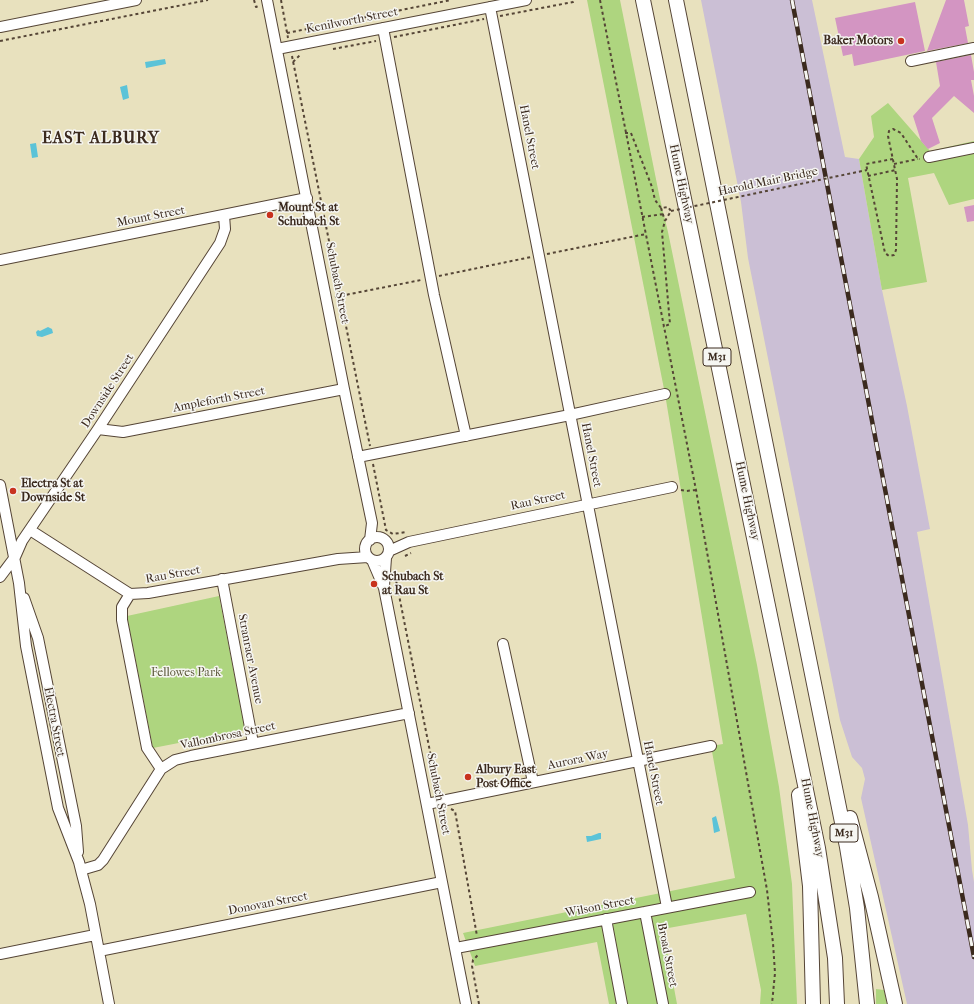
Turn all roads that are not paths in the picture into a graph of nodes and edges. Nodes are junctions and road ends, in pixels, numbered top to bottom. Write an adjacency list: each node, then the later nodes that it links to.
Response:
1 (136, 0): 7 (street)
2 (268, 0): 10 (street, Schubach Street)
3 (526, 0): 6 (street, Kenilworth Street)
4 (643, 0): 38 (highway, Hume Highway / M31)
5 (676, 0): 36 (highway, M31)
6 (490, 7): 8 (street, Kenilworth Street); 19 (street, Hanel Street)
7 (0, 27)
8 (383, 28): 10 (street, Kenilworth Street); 21 (street)
9 (974, 48): 11 (street)
10 (277, 49): 14 (street, Schubach Street)
11 (911, 60)
12 (974, 148): 13 (street)
13 (930, 157)
14 (307, 198): 15 (street, Mount Street); 17 (street, Schubach Street)
15 (224, 215): 16 (street, Mount Street); 20 (street, Downside Street)
16 (0, 260)
17 (344, 389): 20 (street, Ampleforth Street); 22 (street, Schubach Street)
18 (665, 394): 19 (street)
19 (570, 415): 21 (street); 25 (street, Hanel Street)
20 (98, 429): 27 (street, Downside Street)
21 (466, 436): 22 (street)
22 (358, 458): 26 (street, Schubach Street)
23 (0, 485): 30 (street, Electra Street)
24 (672, 487): 25 (street, Rau Street)
25 (587, 504): 28 (street, Rau Street); 41 (street, Hanel Street)
26 (372, 523): 28 (street, Schubach Street); 29 (street, Schubach Street)
27 (30, 530): 30 (street, Downside Street); 34 (street)
28 (385, 547): 29 (street); 29 (street); 33 (street, Schubach Street)
29 (369, 551): 32 (street, Rau Street); 33 (street, Schubach Street)
30 (15, 557): 31 (street, Downside Street); 45 (street, Electra Street)
31 (0, 577)
32 (222, 579): 34 (street, Rau Street); 39 (street, Stranraer Avenue)
33 (384, 588): 37 (street, Schubach Street)
34 (130, 594): 42 (street)
35 (503, 644): 43 (street)
36 (809, 665): 61 (highway, M31); 62 (highway)
37 (409, 713): 39 (street, Vallombrosa Street); 44 (street, Schubach Street)
38 (791, 713): 59 (highway); 60 (highway, Hume Highway / M31)
39 (253, 743): 42 (street, Vallombrosa Street)
40 (711, 746): 41 (street, Aurora Way)
41 (638, 761): 43 (street, Aurora Way); 48 (street, Hanel Street)
42 (161, 769): 45 (street, Vallombrosa Street)
43 (533, 782): 44 (street, Aurora Way)
44 (428, 804): 46 (street, Schubach Street)
45 (80, 866): 51 (street, Electra Street)
46 (442, 882): 52 (street, Schubach Street); 53 (street, Donovan Street)
47 (750, 892): 48 (street, Wilson Street)
48 (667, 907): 49 (street, Wilson Street)
49 (645, 912): 50 (street, Wilson Street); 58 (street, Broad Street)
50 (606, 920): 52 (street, Wilson Street); 57 (street)
51 (95, 935): 53 (street, Electra Street); 54 (street)
52 (456, 948): 56 (street, Schubach Street)
53 (99, 951): 55 (street, Electra Street)
54 (0, 954)
55 (109, 1004)
56 (466, 1004)
57 (622, 1004)
58 (663, 1004)
59 (813, 1004)
60 (837, 1004)
61 (867, 1004)
62 (895, 1004)

